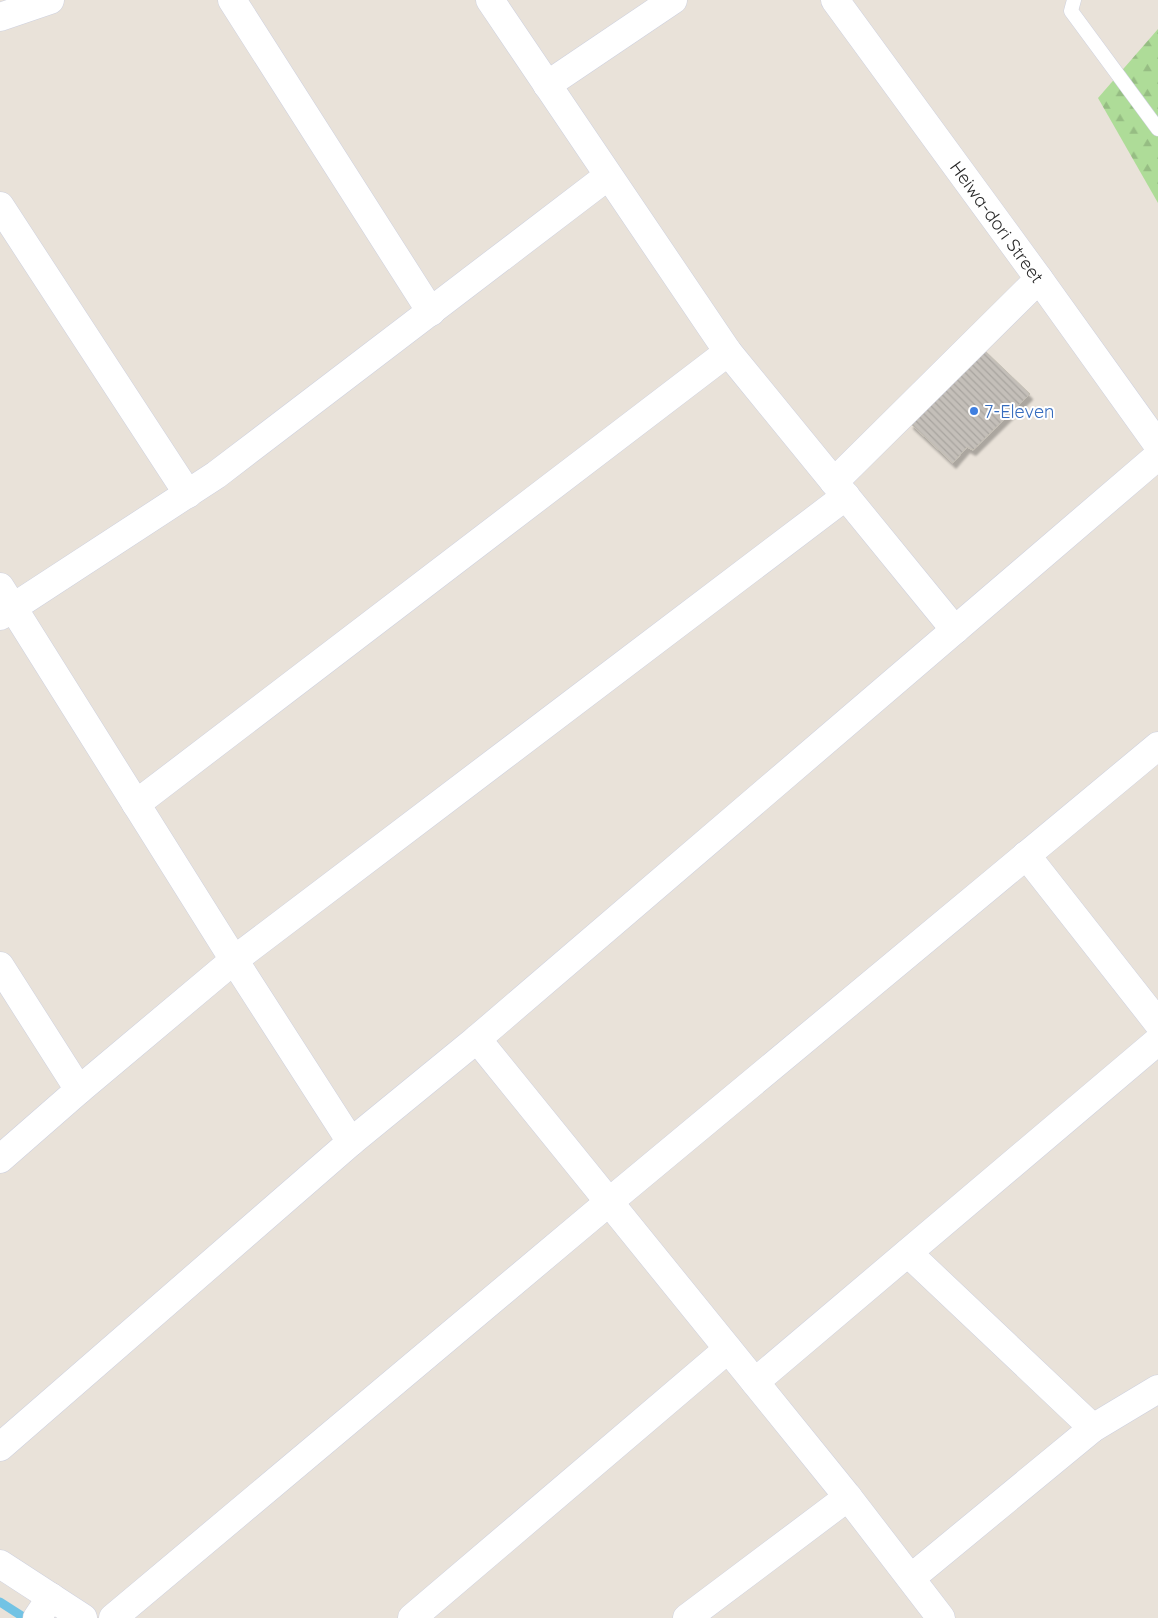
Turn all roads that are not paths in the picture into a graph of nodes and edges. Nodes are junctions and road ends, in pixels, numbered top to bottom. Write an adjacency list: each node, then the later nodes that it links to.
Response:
1 (50, 0): 7 (street)
2 (232, 0): 13 (street)
3 (490, 0): 8 (street)
4 (673, 0): 8 (street)
5 (835, 0): 12 (street, Heiwa-dori Street)
6 (1074, 0): 9 (lane)
7 (0, 17)
8 (547, 85): 10 (street)
9 (1158, 130)
10 (608, 176): 13 (street); 14 (street)
11 (0, 206): 18 (street)
12 (1040, 279): 15 (street, Heiwa-dori Street); 17 (street)
13 (430, 312): 18 (street)
14 (728, 352): 17 (street); 22 (street)
15 (1158, 445)
16 (1158, 456): 20 (street)
17 (840, 489): 20 (street); 24 (street)
18 (188, 494): 19 (street)
19 (4, 604): 22 (street)
20 (955, 630): 27 (street)
21 (1158, 746): 23 (street)
22 (136, 804): 24 (street)
23 (1026, 855): 26 (street); 32 (street)
24 (234, 960): 29 (street); 30 (street)
25 (0, 966): 29 (street)
26 (1158, 1023)
27 (477, 1039): 30 (street); 32 (street)
28 (1158, 1041): 33 (street)
29 (79, 1090): 31 (street)
30 (351, 1142): 38 (street)
31 (0, 1159)
32 (609, 1202): 34 (street); 44 (street)
33 (908, 1253): 35 (street); 37 (street)
34 (728, 1350): 35 (street); 45 (street)
35 (755, 1382): 39 (street)
36 (1158, 1389): 37 (street)
37 (1092, 1428): 41 (street)
38 (0, 1447)
39 (848, 1497): 41 (street); 46 (street)
40 (0, 1564): 42 (street)
41 (911, 1578): 47 (street)
42 (44, 1607): 43 (street)
43 (83, 1618)
44 (114, 1618)
45 (412, 1618)
46 (687, 1618)
47 (941, 1618)

